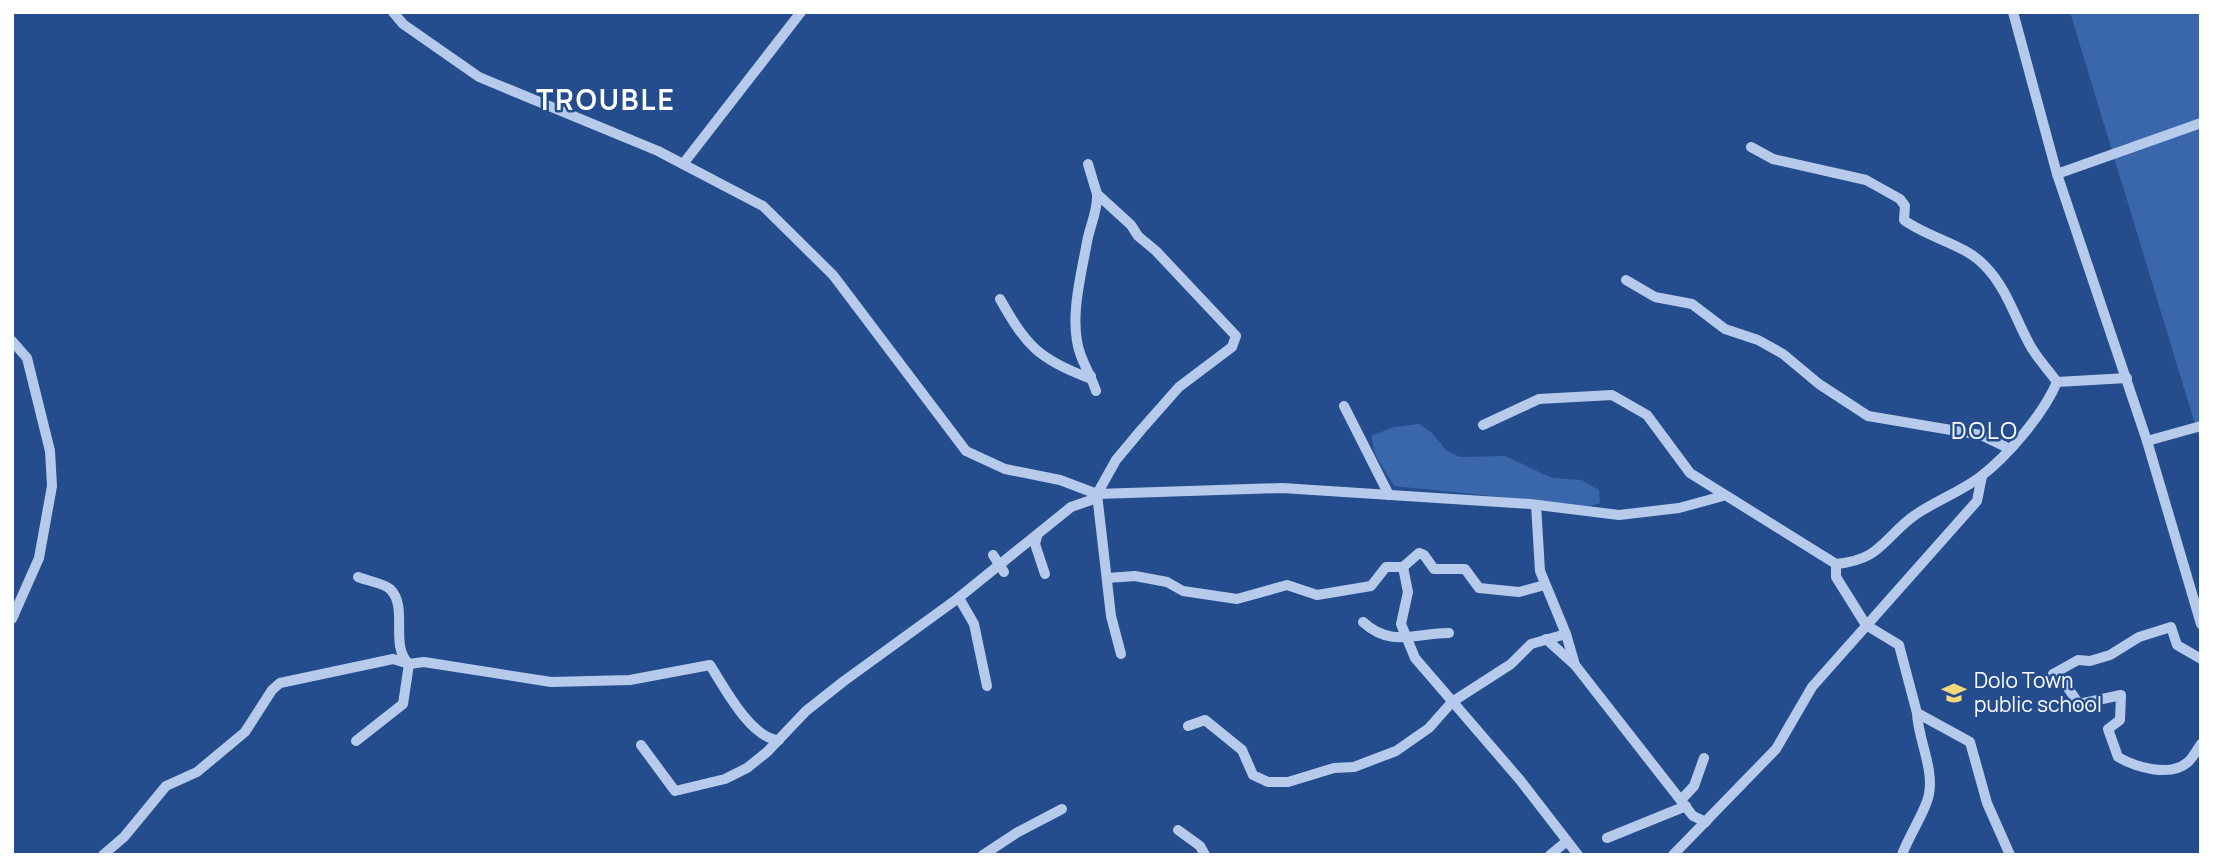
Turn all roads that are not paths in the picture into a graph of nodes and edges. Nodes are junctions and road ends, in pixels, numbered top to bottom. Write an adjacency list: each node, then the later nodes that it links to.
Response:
1 (393, 12): 6 (street)
2 (801, 12): 6 (street)
3 (2014, 12): 8 (street)
4 (2201, 123): 8 (street)
5 (1751, 147): 15 (street)
6 (683, 164): 24 (street)
7 (1088, 164): 9 (street)
8 (2057, 174): 14 (street)
9 (1097, 194): 13 (street); 24 (street)
10 (1626, 280): 21 (street)
11 (1000, 299): 13 (street)
12 (12, 341): 35 (street)
13 (1091, 376): 16 (street)
14 (2127, 378): 15 (street); 20 (street)
15 (2057, 382): 21 (street)
16 (1096, 391)
17 (1344, 406): 23 (street)
18 (1483, 425): 25 (street)
19 (2201, 426): 20 (street)
20 (2147, 441): 37 (street)
21 (2008, 448): 22 (street)
22 (1982, 476): 28 (street); 38 (street)
23 (1389, 495): 24 (street); 26 (street)
24 (1097, 496): 27 (street); 32 (street)
25 (1723, 496): 26 (street); 28 (street)
26 (1536, 505): 33 (street)
27 (1037, 536): 30 (street); 34 (street)
28 (1836, 564): 38 (street)
29 (1402, 567): 32 (street); 33 (street); 42 (street)
30 (1045, 574)
31 (358, 577): 45 (street)
32 (1107, 578): 43 (street)
33 (1545, 585): 40 (street)
34 (959, 598): 47 (street); 51 (street)
35 (12, 619)
36 (1363, 622): 42 (street)
37 (2201, 624)
38 (1866, 625): 49 (street); 58 (street)
39 (1448, 633): 42 (street)
40 (1566, 634): 41 (street); 46 (street)
41 (1546, 639): 46 (street); 48 (street)
42 (1408, 640): 48 (street)
43 (1121, 654)
44 (2201, 659): 53 (street)
45 (409, 664): 51 (street); 52 (street); 62 (street)
46 (1576, 665): 56 (street)
47 (987, 686)
48 (1452, 702): 50 (street); 61 (street)
49 (1917, 713): 68 (street); 69 (street)
50 (1188, 726)
51 (779, 740): 54 (street)
52 (356, 741)
53 (2201, 744)
54 (641, 745)
55 (1704, 758): 56 (street)
56 (1683, 803): 58 (street); 60 (street)
57 (1062, 809): 63 (street)
58 (1706, 822): 67 (street)
59 (1178, 830): 64 (street)
60 (1607, 838)
61 (1567, 841): 65 (street); 66 (street)
62 (103, 855)
63 (983, 855)
64 (1205, 855)
65 (1550, 855)
66 (1578, 855)
67 (1673, 855)
68 (1902, 855)
69 (2010, 855)

